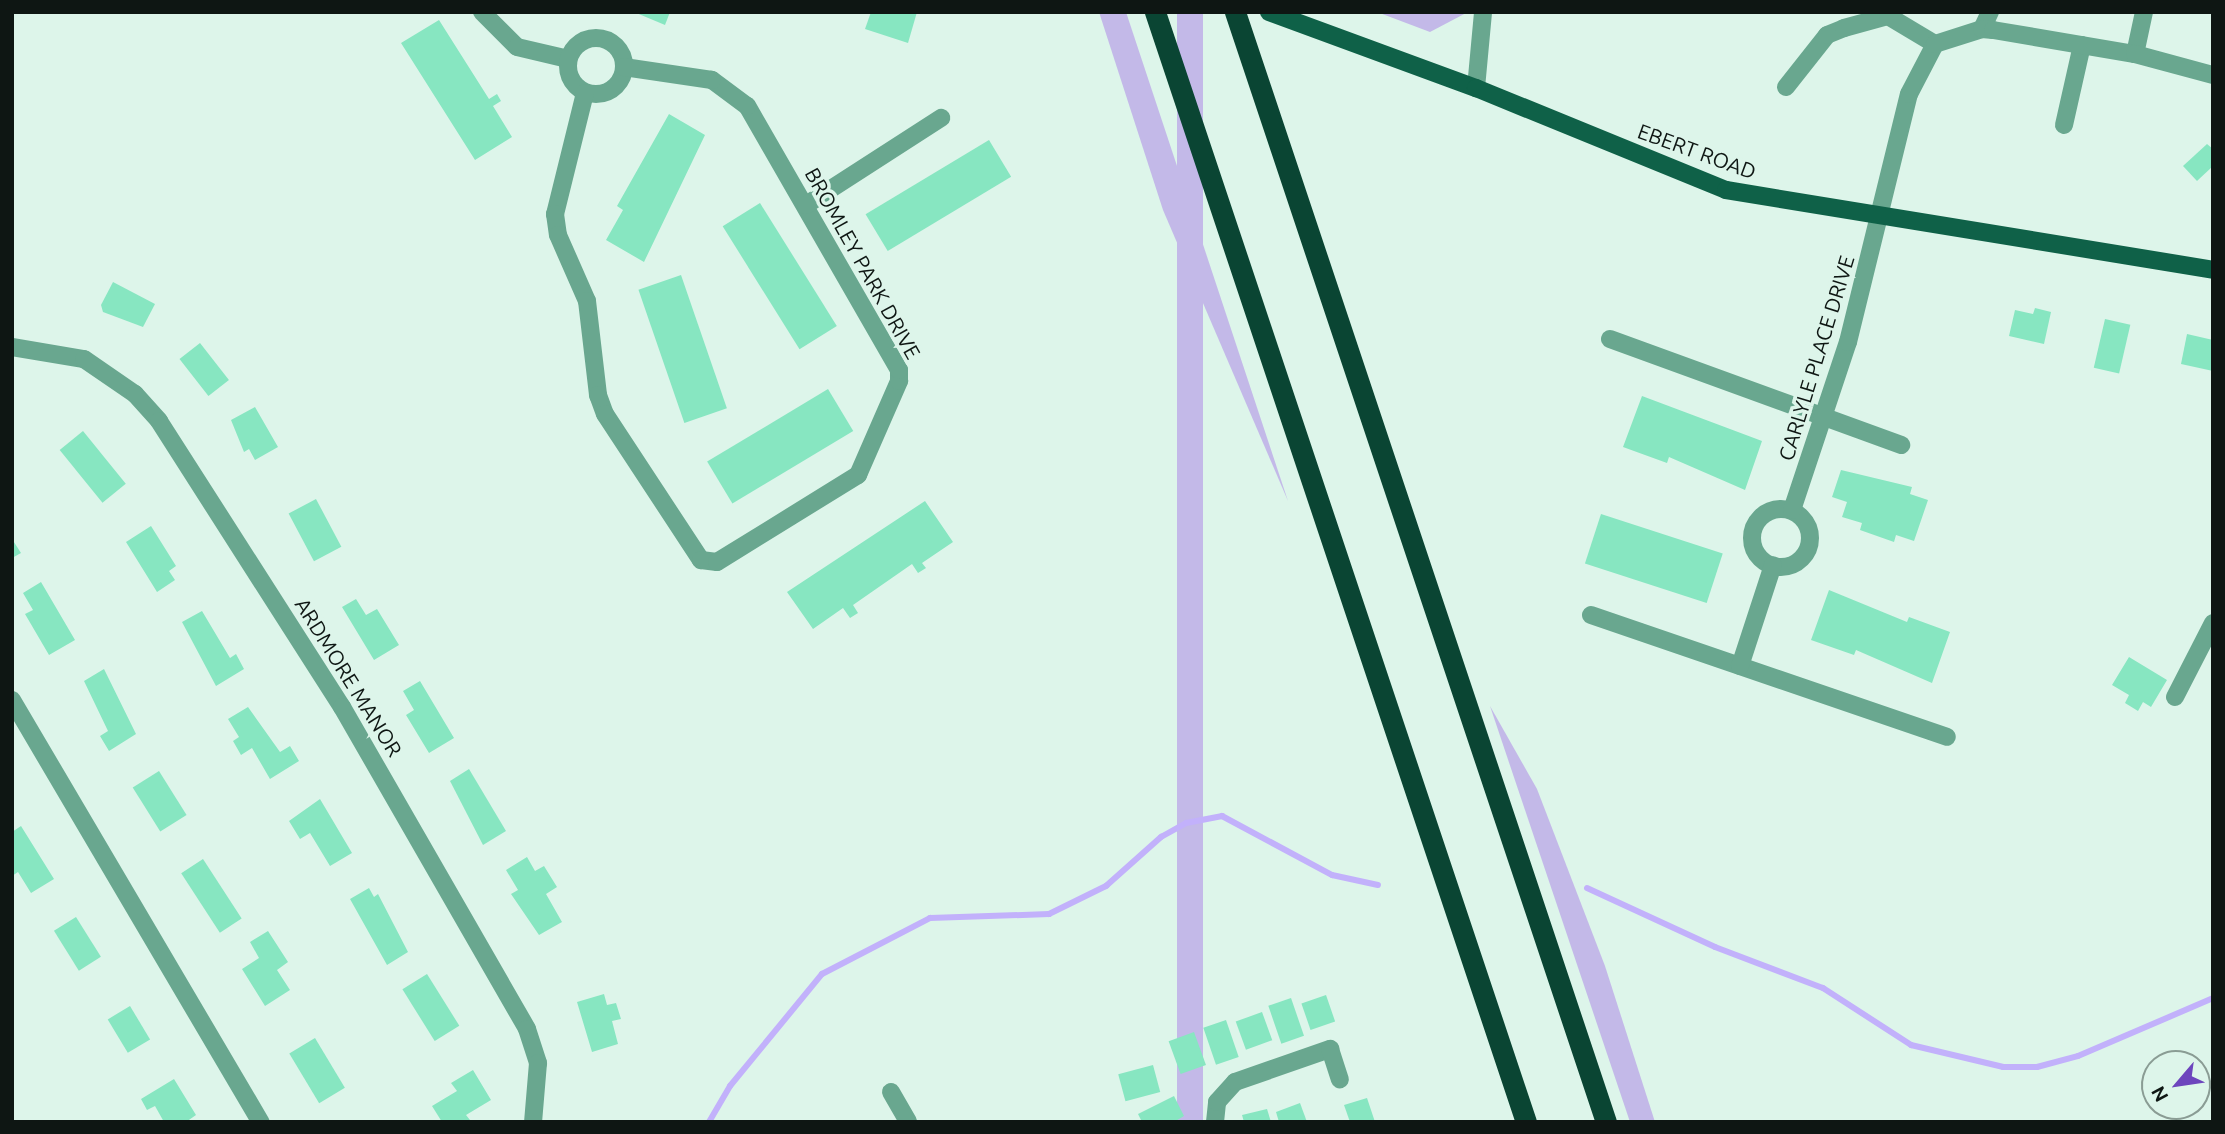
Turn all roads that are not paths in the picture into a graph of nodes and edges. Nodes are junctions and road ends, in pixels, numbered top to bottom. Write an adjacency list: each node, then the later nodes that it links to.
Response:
1 (482, 12): 12 (street)
2 (1155, 12): 41 (highway)
3 (1236, 12): 42 (highway)
4 (1269, 12): 16 (main road, EBERT ROAD)
5 (1483, 12): 16 (street)
6 (1990, 12): 8 (street)
7 (2144, 12): 11 (street)
8 (1982, 29): 9 (street); 10 (street)
9 (1936, 44): 15 (street); 21 (street, CARLYLE PLACE DRIVE)
10 (2082, 45): 11 (street); 19 (street)
11 (2135, 54): 14 (street)
12 (568, 59): 13 (street); 17 (street)
13 (624, 67): 17 (street); 20 (street, BROMLEY PARK DRIVE)
14 (2213, 75)
15 (1786, 87)
16 (1476, 88): 21 (main road, EBERT ROAD)
17 (585, 93): 20 (street, BROMLEY PARK DRIVE)
18 (941, 118): 20 (street)
19 (2064, 125)
20 (806, 205)
21 (1881, 219): 22 (main road, EBERT ROAD); 25 (street, CARLYLE PLACE DRIVE)
22 (2213, 270)
23 (1610, 339): 25 (street)
24 (12, 347): 38 (street, ARDMORE MANOR)
25 (1822, 417): 26 (street); 27 (street, CARLYLE PLACE DRIVE)
26 (1901, 445)
27 (1792, 510): 28 (street); 28 (street)
28 (1773, 565): 31 (street)
29 (1591, 615): 31 (street)
30 (2213, 623): 32 (street)
31 (1740, 666): 34 (street)
32 (2175, 697)
33 (12, 700): 37 (street)
34 (1947, 737)
35 (1340, 1079): 40 (street)
36 (891, 1092): 39 (street)
37 (261, 1122)
38 (533, 1122)
39 (908, 1122)
40 (1215, 1122)
41 (1526, 1122)
42 (1606, 1122)

